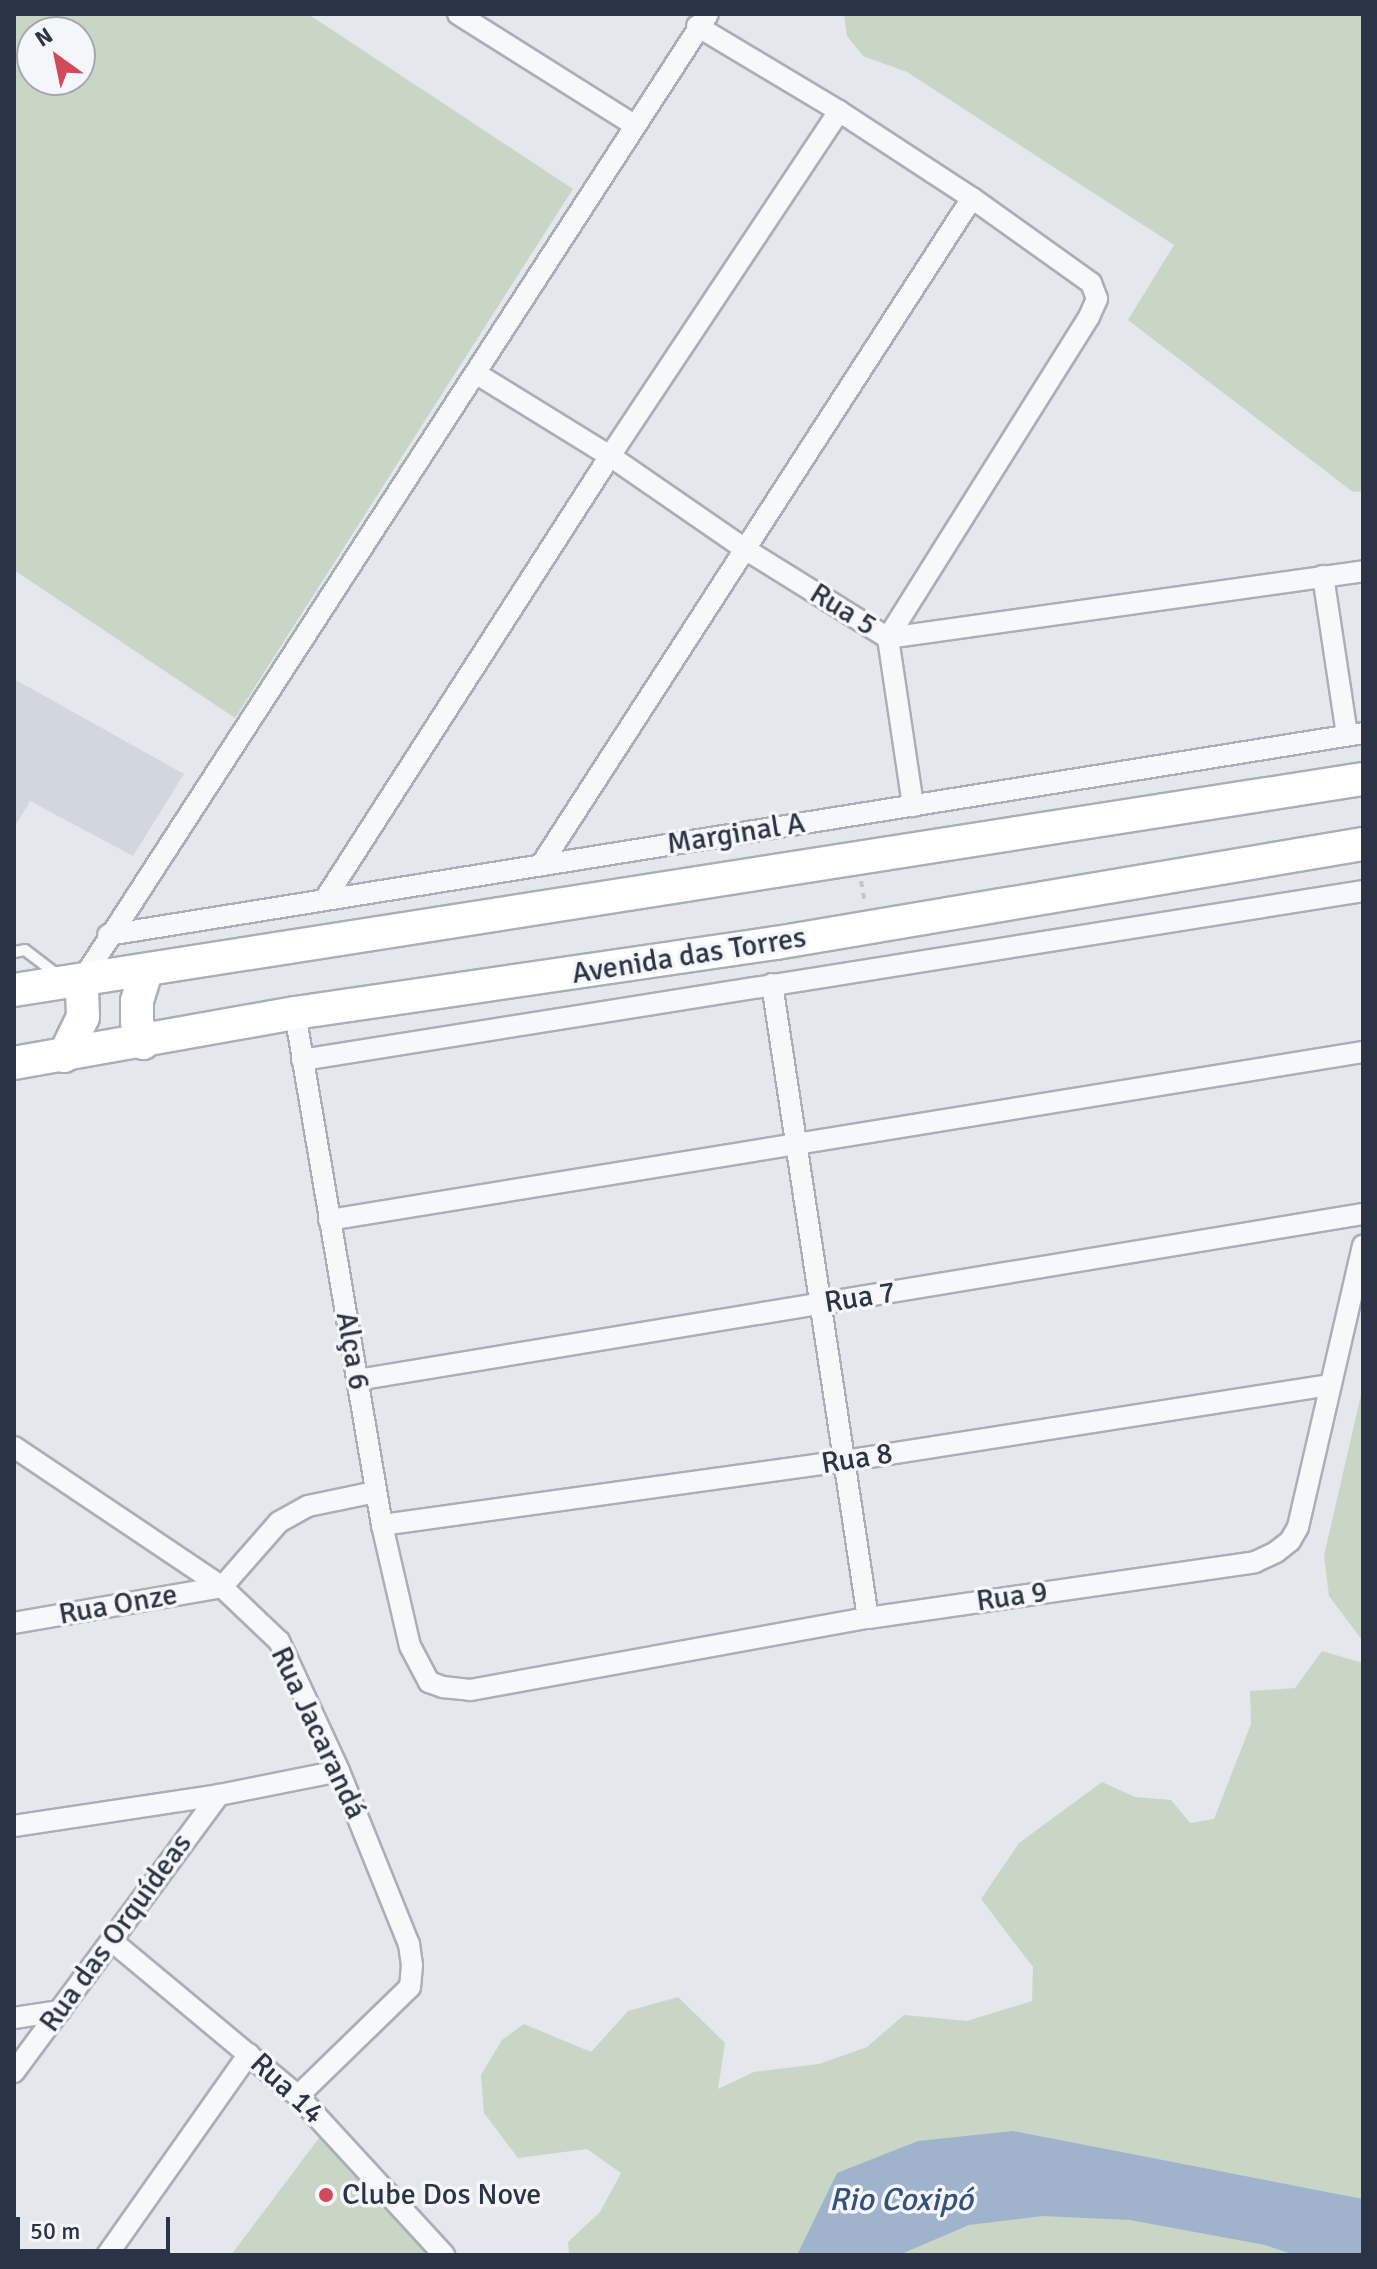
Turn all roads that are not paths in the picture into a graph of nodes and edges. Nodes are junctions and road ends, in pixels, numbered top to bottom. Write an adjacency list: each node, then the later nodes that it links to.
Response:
1 (458, 14): 4 (street)
2 (702, 20): 3 (street); 4 (street)
3 (839, 111): 5 (street); 7 (street)
4 (634, 125): 6 (street)
5 (972, 198): 8 (street); 11 (street)
6 (477, 374): 7 (street, Rua 5); 19 (street)
7 (610, 456): 8 (street, Rua 5); 18 (street)
8 (745, 549): 11 (street, Rua 5); 16 (street)
9 (1363, 571): 10 (street, Rua 5)
10 (1323, 576): 11 (street, Rua 5); 12 (street)
11 (888, 638): 14 (street)
12 (1355, 734): 14 (street, Marginal A)
13 (1363, 779): 21 (main road)
14 (913, 806): 16 (street, Marginal A)
15 (1363, 844): 25 (main road, Avenida das Torres)
16 (541, 865): 18 (street, Marginal A)
17 (1363, 891): 23 (street)
18 (325, 899): 19 (street, Marginal A)
19 (108, 935): 22 (street)
20 (14, 952): 22 (lane)
21 (146, 971): 22 (main road); 26 (main road)
22 (74, 981): 24 (main road); 28 (main road)
23 (772, 984): 29 (street); 31 (street)
24 (14, 990)
25 (295, 1013): 26 (main road, Avenida das Torres); 29 (street, Alça 6)
26 (143, 1043): 28 (main road, Avenida das Torres)
27 (1363, 1052): 31 (street)
28 (64, 1056): 30 (main road, Avenida das Torres)
29 (302, 1060): 33 (street, Alça 6)
30 (14, 1063)
31 (796, 1142): 33 (street); 35 (street)
32 (1363, 1214): 35 (street, Rua 7)
33 (329, 1220): 36 (street, Alça 6)
34 (1363, 1245): 37 (street, Rua 9)
35 (820, 1305): 36 (street, Rua 7); 39 (street)
36 (357, 1380): 40 (street, Alça 6)
37 (1330, 1385): 39 (street, Rua 8); 43 (street, Rua 9)
38 (14, 1447): 42 (street, Rua Jacarandá)
39 (844, 1461): 41 (street, Rua 8); 43 (street)
40 (375, 1492): 41 (street, Alça 6); 42 (street)
41 (382, 1525): 45 (street, Alça 6)
42 (222, 1587): 44 (street, Rua Onze); 46 (street, Rua Jacarandá)
43 (868, 1618): 45 (street, Rua 9)
44 (14, 1623)
45 (429, 1682)
46 (339, 1771): 47 (street); 54 (street, Rua Jacarandá)
47 (219, 1795): 48 (street); 49 (street, Rua das Orquídeas)
48 (14, 1826)
49 (112, 1941): 50 (street, Rua das Orquídeas); 52 (street, Rua 14)
50 (60, 2011): 51 (street); 53 (street, Rua das Orquídeas)
51 (14, 2018)
52 (249, 2054): 54 (street, Rua 14); 55 (street)
53 (14, 2072)
54 (298, 2096): 56 (street, Rua 14)
55 (107, 2255)
56 (444, 2255)

